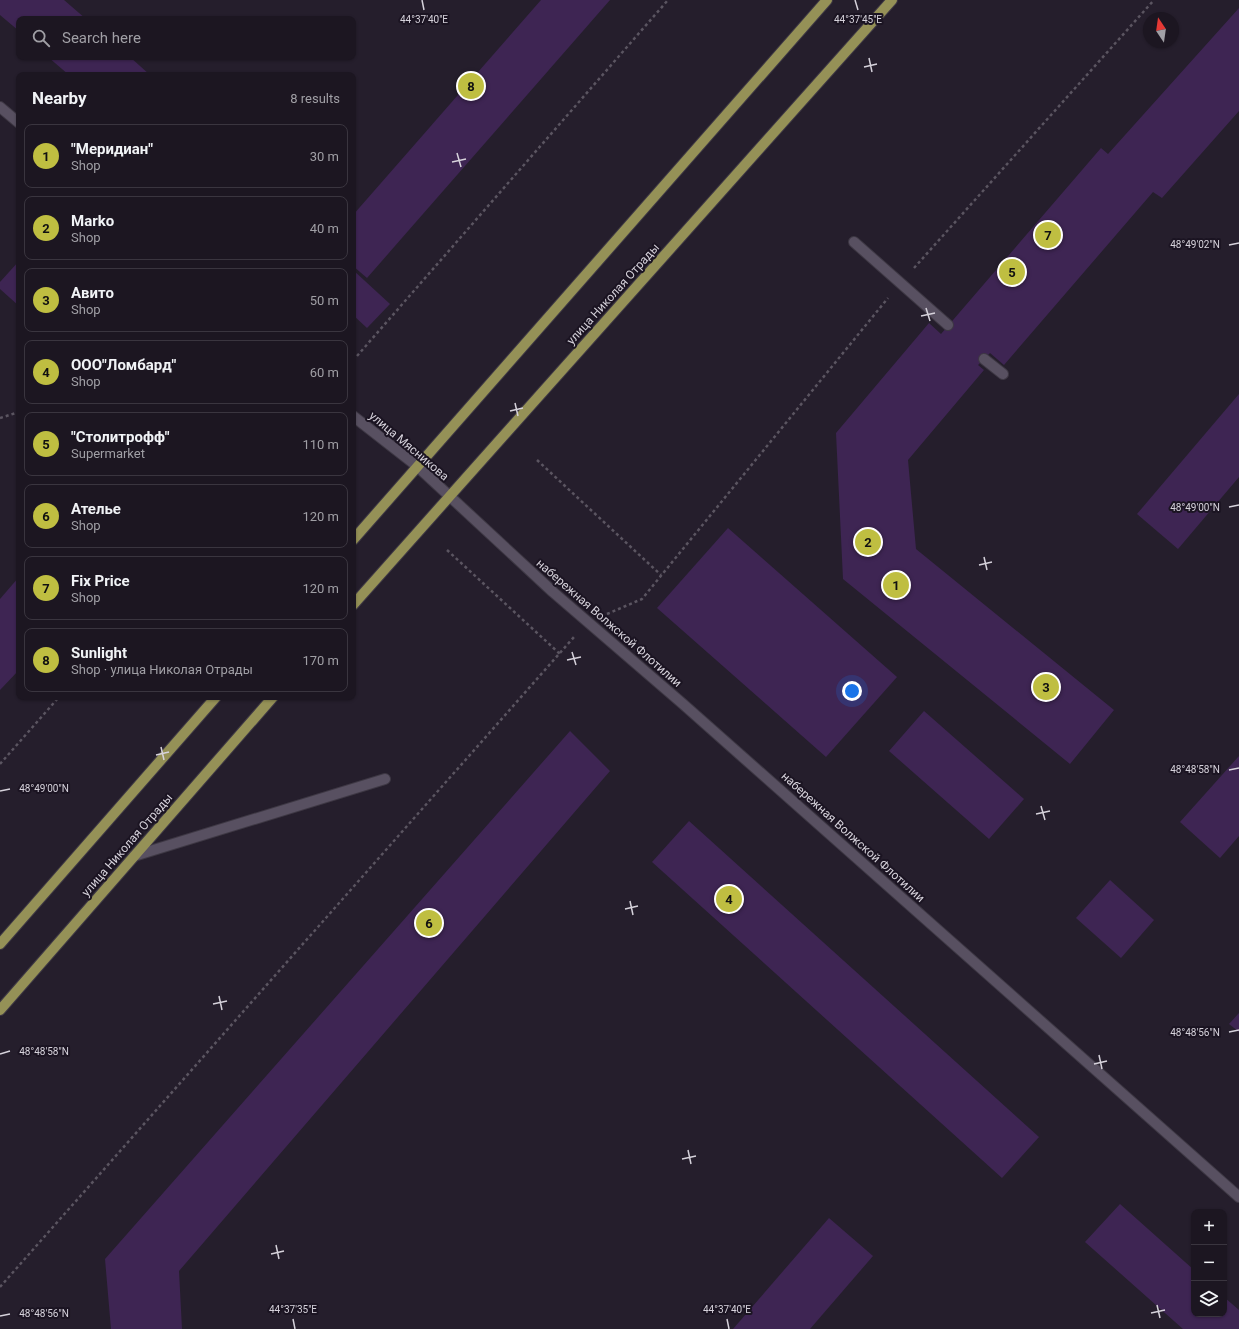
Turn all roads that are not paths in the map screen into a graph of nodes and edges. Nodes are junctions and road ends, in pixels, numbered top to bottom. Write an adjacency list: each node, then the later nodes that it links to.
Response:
1 (827, 0): 10 (main road)
2 (892, 0): 11 (main road, улица Николая Отрады)
3 (0, 107): 4 (street)
4 (16, 120)
5 (854, 242): 6 (street)
6 (948, 325)
7 (984, 359): 8 (street)
8 (1003, 374)
9 (356, 418): 10 (street, улица Мясникова)
10 (417, 466): 11 (street, улица Мясникова); 12 (main road)
11 (449, 496): 13 (main road, улица Николая Отрады); 20 (street, набережная Волжской Флотилии)
12 (356, 537)
13 (356, 603)
14 (213, 700): 18 (main road)
15 (270, 700): 17 (main road, улица Николая Отрады)
16 (385, 779): 17 (street)
17 (134, 856): 19 (main road, улица Николая Отрады)
18 (0, 944)
19 (0, 1010)
20 (1239, 1197)

